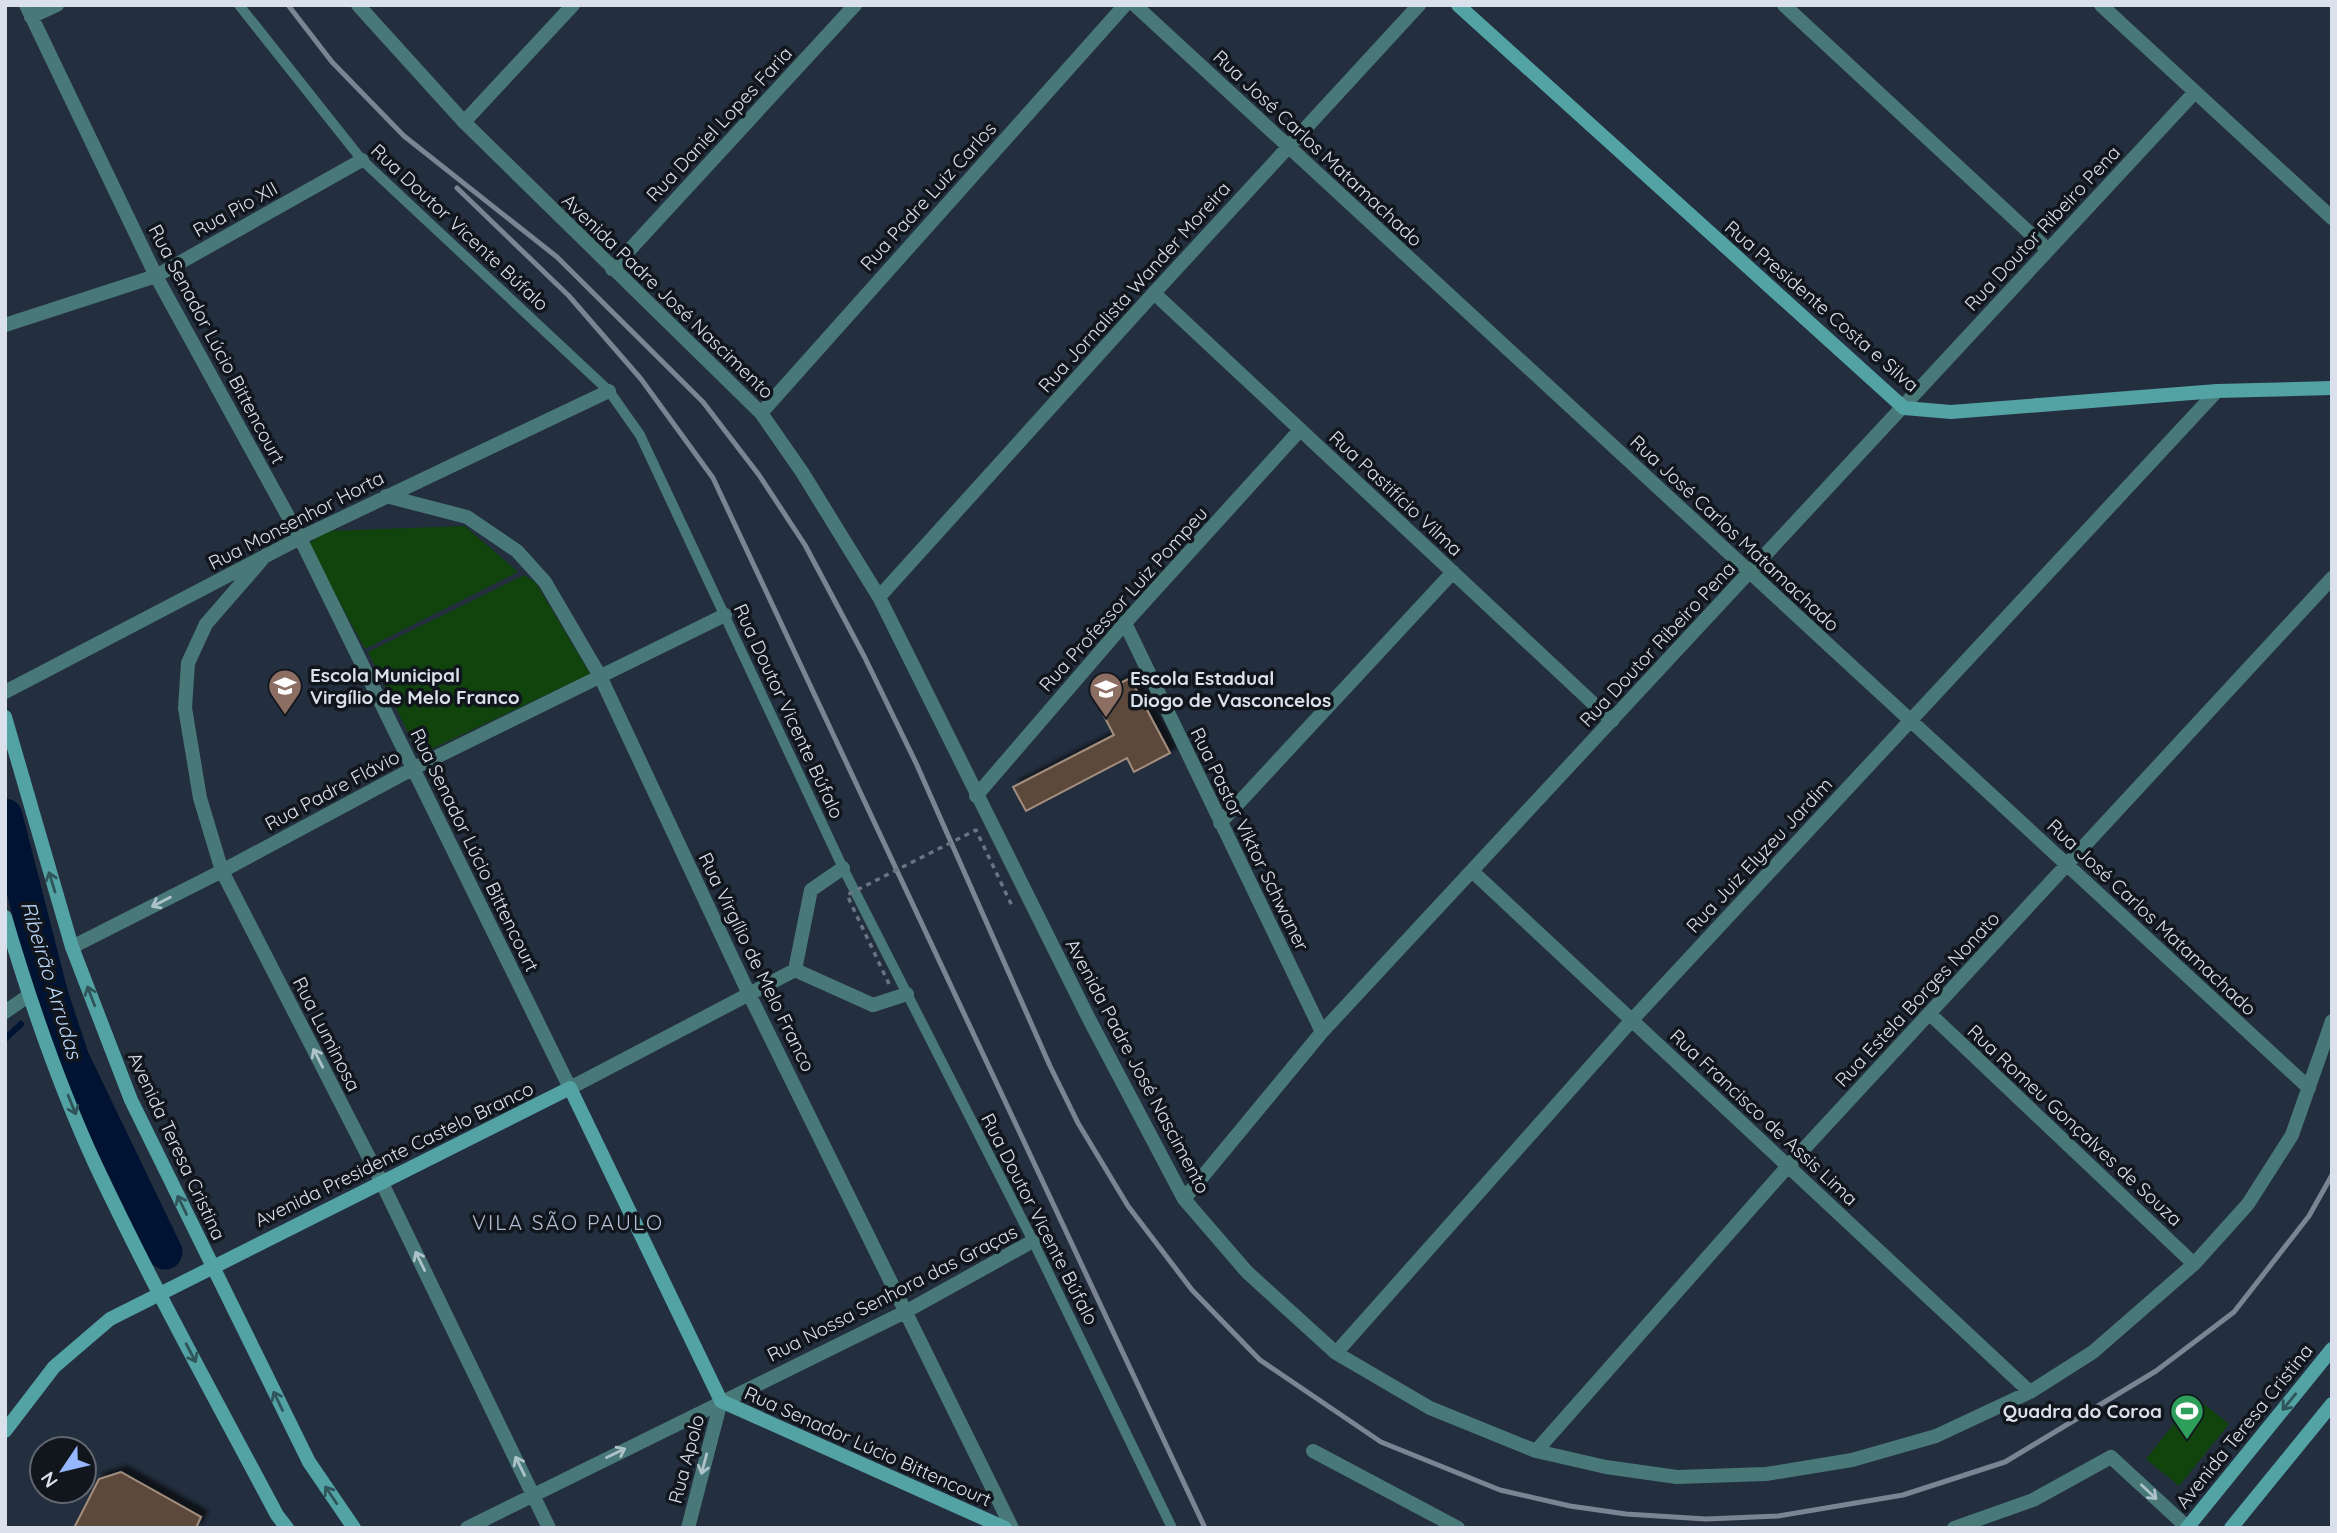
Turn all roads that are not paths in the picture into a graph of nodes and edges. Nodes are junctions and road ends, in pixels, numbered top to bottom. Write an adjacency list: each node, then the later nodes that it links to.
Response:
1 (57, 5): 12 (street)
2 (239, 5): 16 (lane, Rua Doutor Vicente Búfalo)
3 (358, 5): 14 (street, Avenida Padre José Nascimento)
4 (573, 5): 14 (street)
5 (855, 5): 19 (street, Rua Daniel Lopes Faria)
6 (1125, 5): 27 (street, Rua Padre Luiz Carlos)
7 (1135, 5): 15 (street, Rua José Carlos Matamachado)
8 (1419, 5): 15 (street, Rua Jornalista Wander Moreira)
9 (1458, 5): 26 (street, Rua Presidente Costa e Silva)
10 (1784, 5): 18 (street)
11 (2101, 5): 13 (street)
12 (29, 11): 20 (street, Rua Senador Lúcio Bittencourt)
13 (2195, 92): 17 (street); 18 (street, Rua Doutor Ribeiro Pena)
14 (464, 122): 19 (street, Avenida Padre José Nascimento)
15 (1289, 147): 21 (street, Rua Jornalista Wander Moreira); 33 (street, Rua José Carlos Matamachado)
16 (362, 160): 20 (street, Rua Pio XII); 24 (lane, Rua Doutor Vicente Búfalo)
17 (2332, 218)
18 (2048, 250): 26 (street, Rua Doutor Ribeiro Pena)
19 (612, 269): 27 (street, Avenida Padre José Nascimento)
20 (156, 275): 22 (street, Rua Pio XII); 30 (street, Rua Senador Lúcio Bittencourt)
21 (1154, 293): 28 (street, Rua Pastifício Vilma); 35 (street, Rua Jornalista Wander Moreira)
22 (5, 325)
23 (2332, 388): 25 (street, Rua Presidente Costa e Silva)
24 (609, 391): 29 (street, Rua Monsenhor Horta); 36 (lane, Rua Doutor Vicente Búfalo)
25 (2217, 391): 26 (street, Rua Presidente Costa e Silva); 42 (street, Rua Juiz Elyzeu Jardim)
26 (1904, 408): 33 (street, Rua Doutor Ribeiro Pena)
27 (761, 412): 35 (street, Avenida Padre José Nascimento)
28 (1300, 430): 32 (street, Rua Pastifício Vilma); 37 (street, Rua Professor Luiz Pompeu)
29 (386, 496): 30 (street, Rua Monsenhor Horta); 38 (street, Rua Virgílio de Melo Franco)
30 (300, 538): 31 (street, Rua Monsenhor Horta); 43 (street, Rua Senador Lúcio Bittencourt)
31 (267, 555): 39 (street, Rua Monsenhor Horta); 48 (street, Rua Luminosa)
32 (1453, 572): 41 (street, Rua Pastifício Vilma); 45 (street)
33 (1749, 572): 41 (street, Rua Doutor Ribeiro Pena); 42 (street, Rua José Carlos Matamachado)
34 (2332, 578): 46 (street, Rua Estela Borges Nonato)
35 (879, 597): 44 (street, Avenida Padre José Nascimento)
36 (725, 615): 38 (street, Rua Padre Flávio); 47 (lane, Rua Doutor Vicente Búfalo)
37 (1125, 623): 44 (street, Rua Professor Luiz Pompeu); 45 (street, Rua Pastor Viktor Schwaner)
38 (600, 676): 43 (street, Rua Padre Flávio); 53 (street, Rua Virgílio de Melo Franco)
39 (5, 692)
40 (5, 717): 51 (street, Avenida Teresa Cristina, one-way to 40)
41 (1612, 721): 49 (street, Rua Doutor Ribeiro Pena)
42 (1911, 721): 46 (street, Rua José Carlos Matamachado); 58 (street, Rua Juiz Elyzeu Jardim)
43 (414, 768): 48 (street, Rua Padre Flávio); 61 (street, Rua Senador Lúcio Bittencourt)
44 (976, 796): 65 (street, Avenida Padre José Nascimento)
45 (1220, 823): 60 (street, Rua Pastor Viktor Schwaner)
46 (2067, 865): 57 (street, Rua Estela Borges Nonato); 62 (street, Rua José Carlos Matamachado)
47 (842, 868): 52 (street); 54 (lane, Rua Doutor Vicente Búfalo)
48 (222, 871): 51 (street, Rua Padre Flávio, one-way to 51); 64 (street, Rua Luminosa, one-way to 48)
49 (1472, 871): 58 (street, Rua Francisco de Assis Lima); 60 (street, Rua Doutor Ribeiro Pena)
50 (5, 917): 55 (street)
51 (72, 947): 68 (street, Avenida Teresa Cristina, one-way to 51)
52 (795, 970): 53 (street, Avenida Presidente Castelo Branco); 54 (street)
53 (750, 994): 61 (street, Avenida Presidente Castelo Branco); 70 (street, Rua Virgílio de Melo Franco)
54 (907, 994): 66 (lane, Rua Doutor Vicente Búfalo)
55 (28, 996): 56 (street); 69 (street, one-way to 69)
56 (5, 1012)
57 (1930, 1014): 63 (street, Rua Estela Borges Nonato); 67 (street, Rua Romeu Gonçalves de Souza)
58 (1631, 1021): 63 (street, Rua Francisco de Assis Lima); 72 (street, Rua Juiz Elyzeu Jardim)
59 (2332, 1021): 62 (street, Avenida Padre José Nascimento)
60 (1322, 1032): 65 (street, Rua Doutor Ribeiro Pena)
61 (569, 1088): 64 (street, Avenida Presidente Castelo Branco); 74 (street, Rua Senador Lúcio Bittencourt)
62 (2309, 1088): 67 (street, Avenida Padre José Nascimento)
63 (1789, 1164): 73 (street, Rua Francisco de Assis Lima); 78 (street, Rua Estela Borges Nonato)
64 (381, 1181): 68 (street, Avenida Presidente Castelo Branco); 79 (street, Rua Luminosa, one-way to 64)
65 (1184, 1199): 72 (street, Avenida Padre José Nascimento)
66 (1033, 1241): 70 (street, Rua Nossa Senhora das Graças); 87 (lane, Rua Doutor Vicente Búfalo)
67 (2194, 1264): 73 (street, Avenida Padre José Nascimento)
68 (211, 1266): 69 (street, Avenida Presidente Castelo Branco); 81 (street, Avenida Teresa Cristina, one-way to 68)
69 (159, 1293): 76 (street, Avenida Presidente Castelo Branco); 80 (street, one-way to 80)
70 (905, 1312): 74 (street, Rua Nossa Senhora das Graças); 86 (street, Rua Virgílio de Melo Franco)
71 (2332, 1349): 90 (street, Avenida Teresa Cristina, one-way to 90)
72 (1336, 1353): 78 (street, Avenida Padre José Nascimento)
73 (2030, 1392): 78 (street, Avenida Padre José Nascimento)
74 (721, 1401): 79 (street, Rua Nossa Senhora das Graças, one-way to 74); 84 (street, Rua Apolo, one-way to 84); 85 (street, Rua Senador Lúcio Bittencourt)
75 (2332, 1404): 91 (street)
76 (5, 1431)
77 (1313, 1451): 88 (street)
78 (1536, 1451)
79 (533, 1494): 82 (street, Rua Nossa Senhora das Graças); 83 (street, Rua Luminosa)
80 (287, 1528)
81 (354, 1528)
82 (467, 1528)
83 (549, 1528)
84 (688, 1528)
85 (1005, 1528)
86 (1012, 1528)
87 (1172, 1528)
88 (1458, 1528)
89 (1954, 1528): 90 (street, one-way to 90)
90 (2187, 1528)
91 (2231, 1528)

